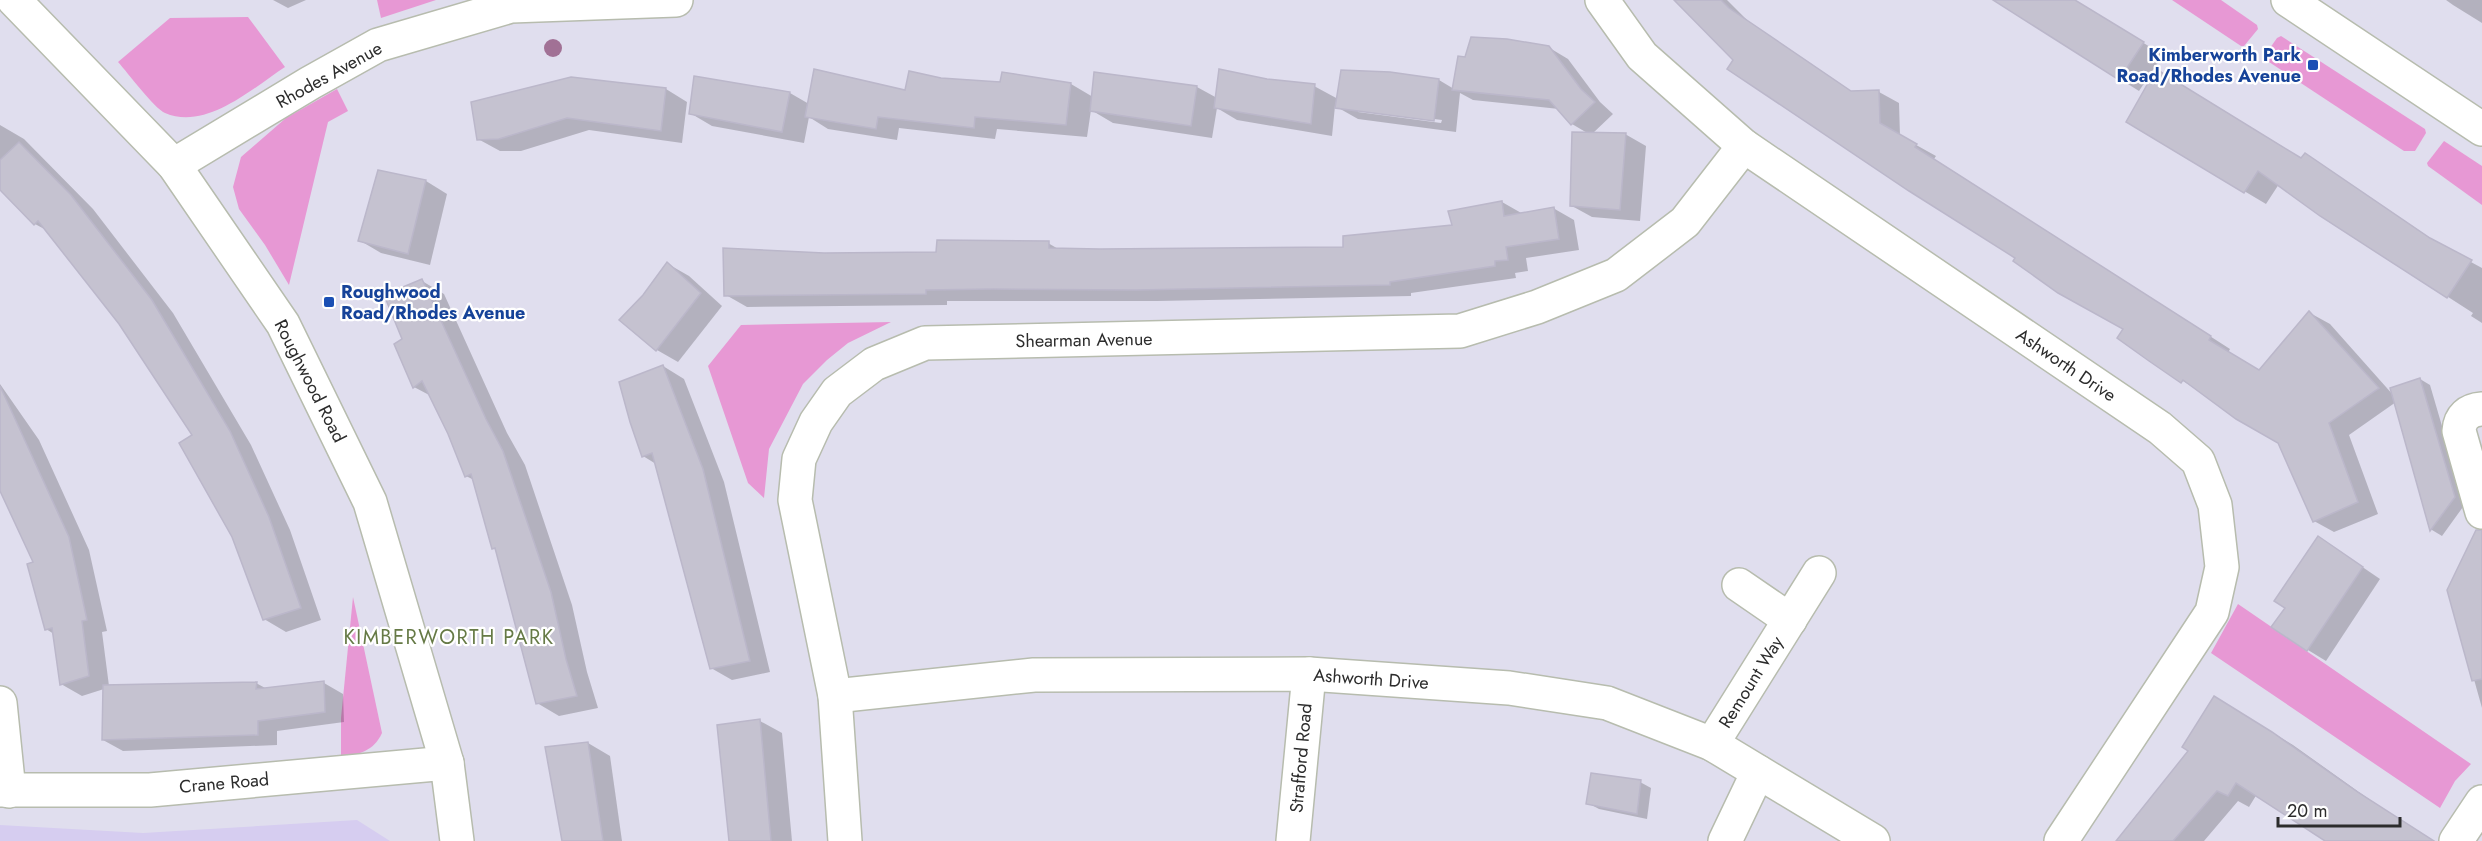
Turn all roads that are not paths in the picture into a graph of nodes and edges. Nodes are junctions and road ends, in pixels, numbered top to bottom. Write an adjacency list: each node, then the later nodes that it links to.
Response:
1 (14, 0): 8 (street, Roughwood Road)
2 (676, 0): 5 (street, Rhodes Avenue)
3 (1602, 0): 7 (street, Ashworth Drive)
4 (2288, 0): 6 (street)
5 (511, 3): 8 (street, Rhodes Avenue)
6 (2482, 129)
7 (1743, 146): 15 (street, Shearman Avenue); 27 (street, Ashworth Drive)
8 (174, 165): 18 (street, Roughwood Road)
9 (2482, 409): 10 (street)
10 (2482, 512)
11 (1819, 573): 13 (street, Remount Way)
12 (1739, 585): 13 (street, Remount Way)
13 (1790, 620): 17 (street, Remount Way)
14 (1309, 674): 15 (street, Ashworth Drive); 17 (street, Ashworth Drive); 24 (street, Strafford Road)
15 (834, 696): 23 (street, Shearman Avenue)
16 (0, 703): 20 (street)
17 (1712, 744): 19 (street, Ashworth Drive)
18 (447, 764): 20 (street, Crane Road); 22 (street, Roughwood Road)
19 (1758, 772): 25 (street); 26 (street, Ashworth Drive)
20 (4, 791)
21 (2482, 802): 28 (street)
22 (457, 841)
23 (845, 841)
24 (1293, 841)
25 (1725, 841)
26 (1873, 841)
27 (2061, 841)
28 (2456, 841)

